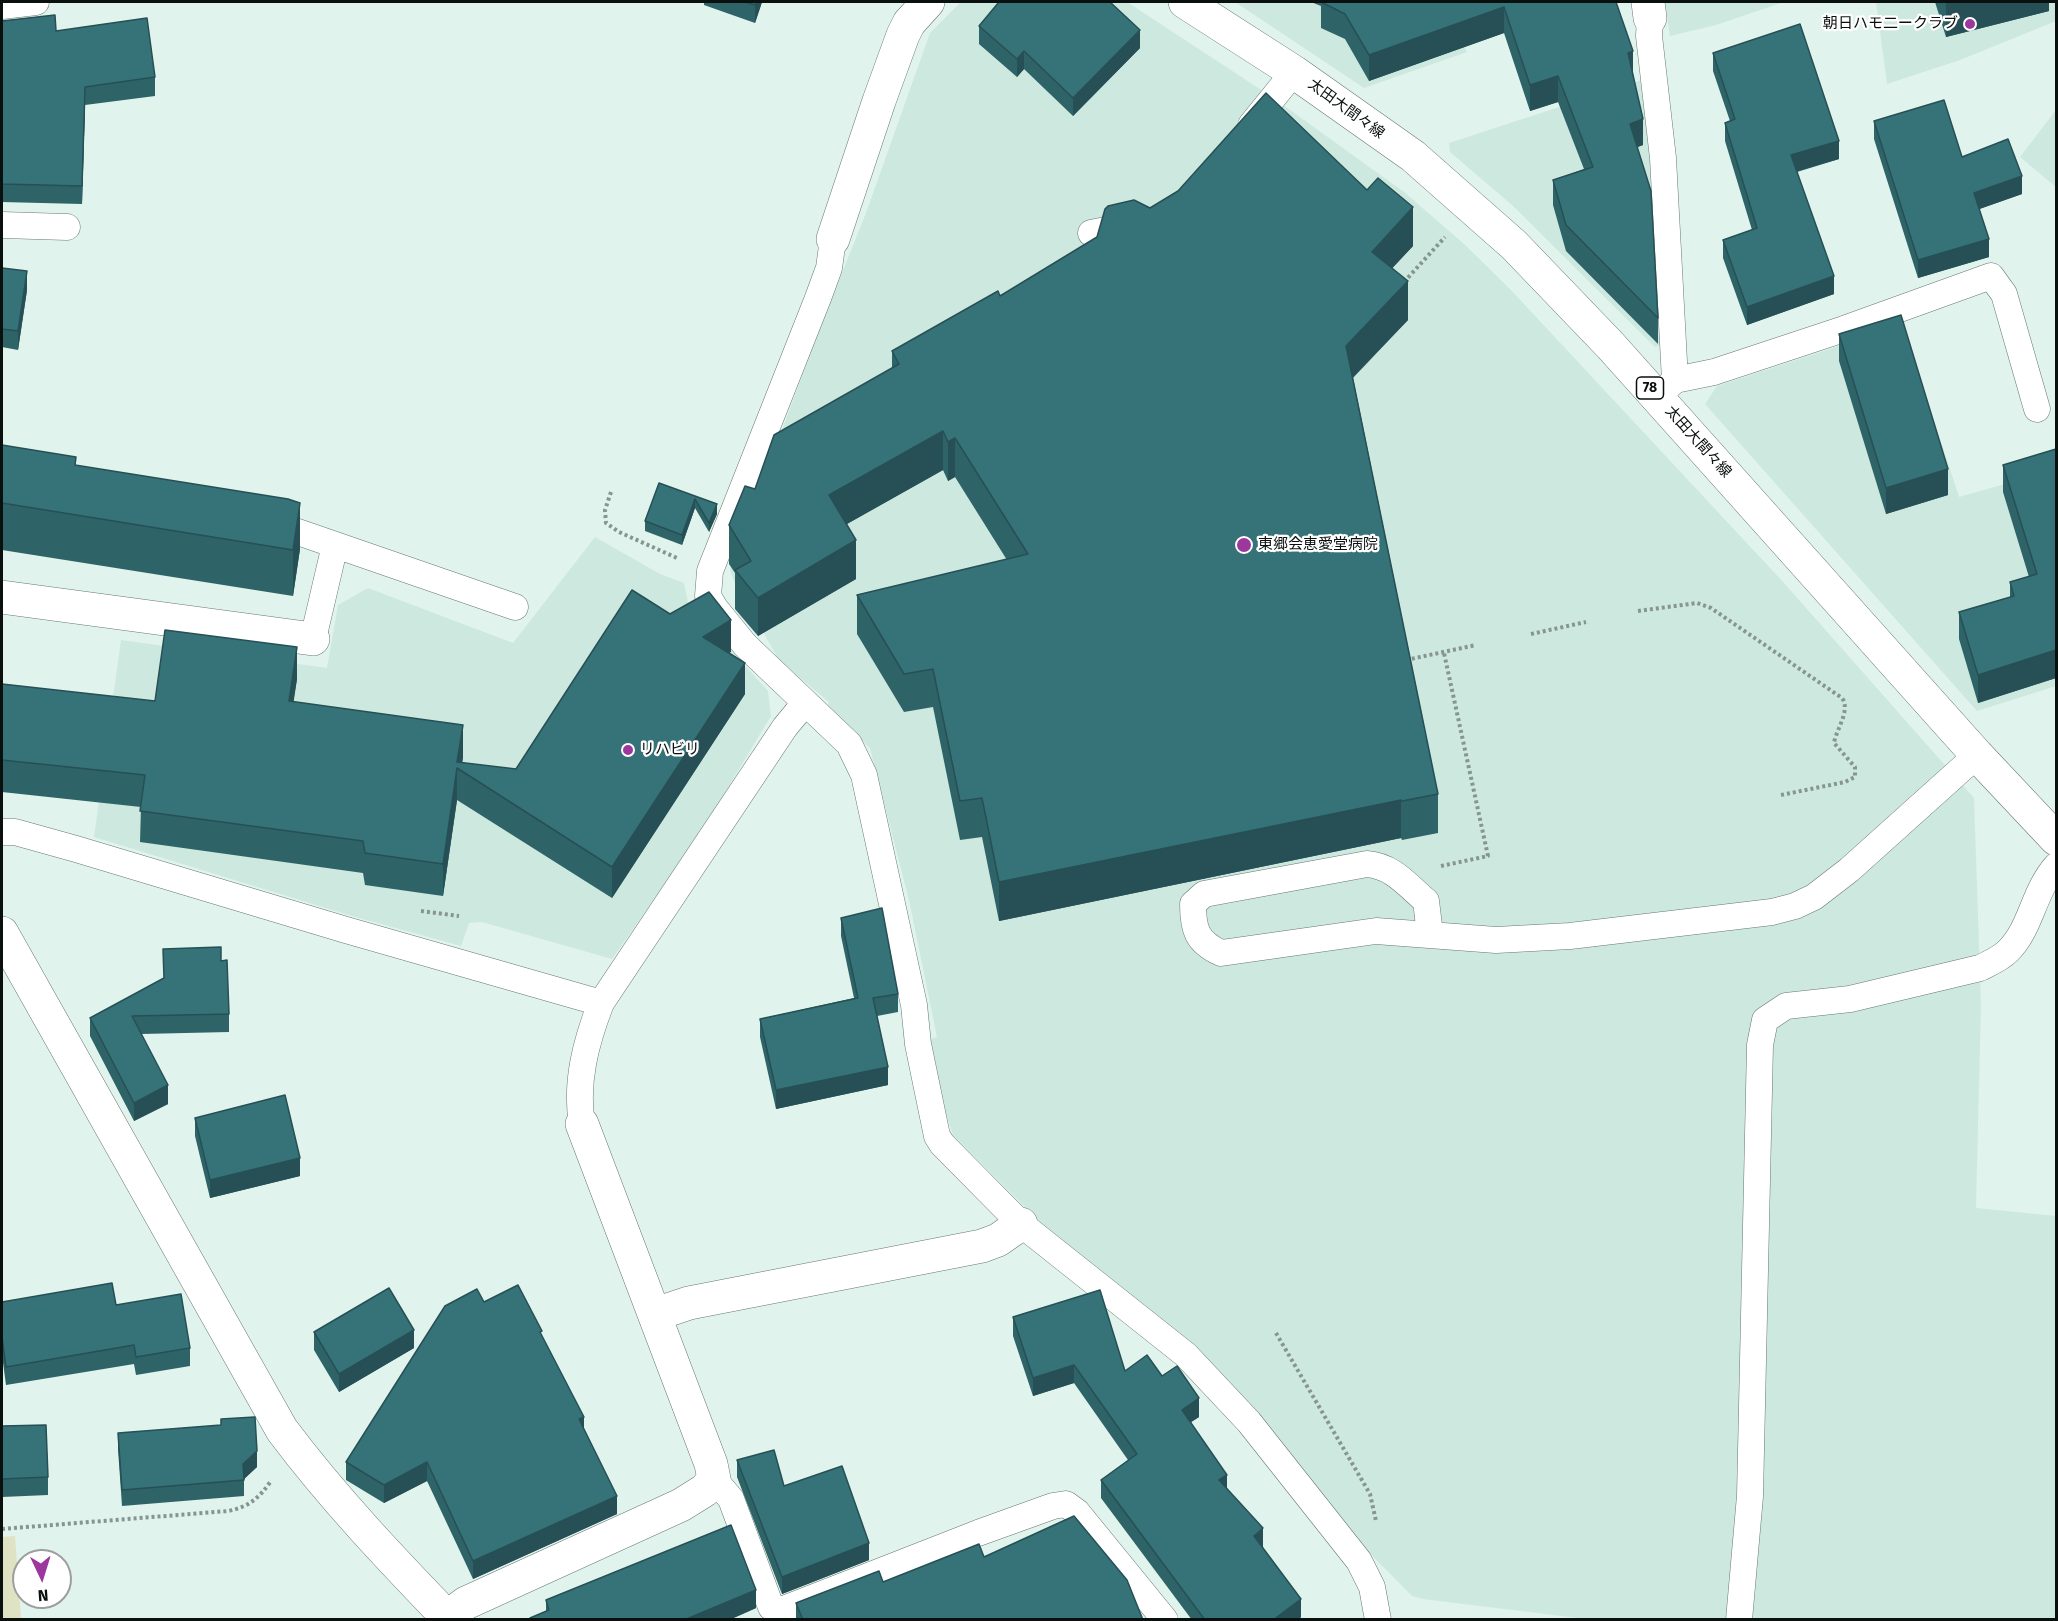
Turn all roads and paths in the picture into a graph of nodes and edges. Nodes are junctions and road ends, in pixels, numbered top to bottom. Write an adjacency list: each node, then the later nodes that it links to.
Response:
1 (36, 2): 4 (lane)
2 (928, 2): 13 (street)
3 (1185, 2): 6 (street, 太田大間々線 / 78)
4 (2, 6)
5 (1649, 10): 15 (lane)
6 (1294, 72): 7 (lane); 15 (street, 太田大間々線 / 78)
7 (1235, 142)
8 (1155, 219): 11 (lane)
9 (2, 225): 10 (lane)
10 (67, 227)
11 (1091, 233)
12 (1446, 236): 14 (path)
13 (833, 239): 20 (lane)
14 (1398, 288)
15 (1666, 388): 16 (lane); 31 (street, 太田大間々線 / 78)
16 (2037, 409)
17 (611, 492): 20 (path)
18 (247, 515): 19 (lane)
19 (335, 545): 22 (lane); 26 (lane)
20 (710, 573): 30 (lane)
21 (2, 597): 26 (street)
22 (515, 607)
23 (1638, 611): 32 (path)
24 (1586, 622): 25 (path)
25 (1531, 634)
26 (313, 639)
27 (1476, 645): 28 (path)
28 (1444, 653): 29 (path); 36 (path)
29 (1404, 660)
30 (805, 703): 39 (lane); 41 (lane)
31 (1977, 755): 34 (street, 太田大間々線 / 78); 38 (lane)
32 (1781, 795)
33 (2, 832): 39 (lane)
34 (2056, 839)
35 (2056, 866): 51 (lane)
36 (1438, 867)
37 (2, 933): 44 (street)
38 (1430, 934): 38 (lane)
39 (601, 1004): 40 (lane)
40 (582, 1124): 42 (street)
41 (1021, 1224): 42 (street); 50 (lane)
42 (656, 1314): 45 (street)
43 (1276, 1333): 46 (path)
44 (296, 1448): 47 (path); 48 (street)
45 (714, 1479): 48 (street); 49 (lane)
46 (1377, 1525)
47 (2, 1529)
48 (448, 1618)
49 (1165, 1620)
50 (1378, 1620)
51 (1740, 1620)

